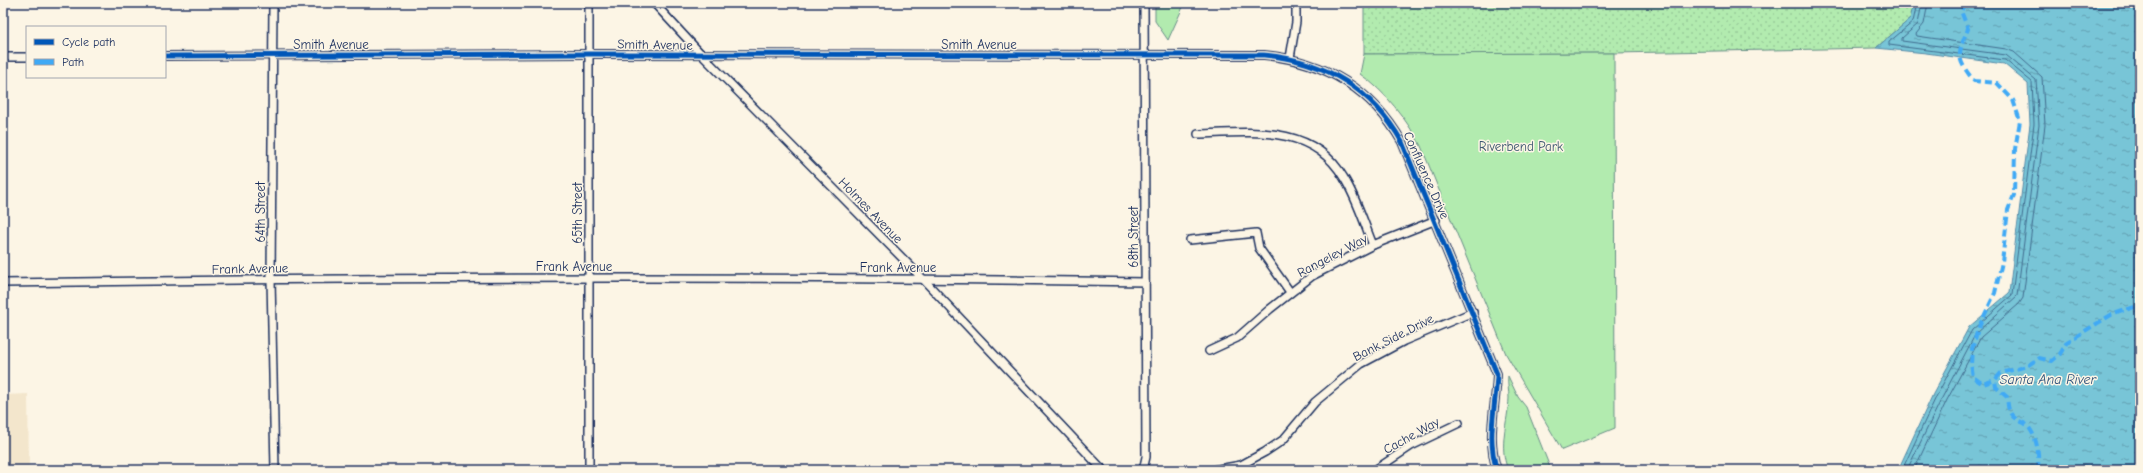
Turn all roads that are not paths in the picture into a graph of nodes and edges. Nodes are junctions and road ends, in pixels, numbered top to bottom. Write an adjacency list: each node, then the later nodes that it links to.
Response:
1 (273, 3): 7 (street, 64th Street)
2 (590, 3): 6 (street, 65th Street)
3 (654, 3): 8 (street, Holmes Avenue)
4 (1144, 3): 9 (street, 68th Street)
5 (1296, 3): 13 (street)
6 (588, 54): 7 (street, Smith Avenue); 8 (street, Smith Avenue); 18 (street, 65th Street)
7 (273, 55): 10 (street, Smith Avenue); 20 (street, 64th Street)
8 (702, 55): 9 (street, Smith Avenue); 19 (street, Holmes Avenue)
9 (1144, 55): 13 (street, Confluence Drive); 21 (street, 68th Street)
10 (166, 56)
11 (3, 57): 12 (street)
12 (26, 57)
13 (1290, 58): 15 (street, Confluence Drive)
14 (1198, 134): 17 (street)
15 (1436, 220): 17 (street, Rangeley Way); 24 (street, Confluence Drive)
16 (1190, 240): 23 (street)
17 (1374, 245): 23 (street, Rangeley Way)
18 (589, 278): 19 (street, Frank Avenue); 20 (street, Frank Avenue); 28 (street, 65th Street)
19 (922, 278): 21 (street, Frank Avenue); 29 (street, Holmes Avenue)
20 (271, 279): 22 (street, Frank Avenue); 27 (street, 64th Street)
21 (1146, 282): 30 (street, 68th Street)
22 (3, 283)
23 (1290, 292): 25 (street, Rangeley Way)
24 (1473, 312): 31 (street, Bank Side Drive); 33 (street, Confluence Drive)
25 (1209, 351)
26 (1459, 423): 32 (street, Cache Way)
27 (275, 470)
28 (590, 470)
29 (1103, 470)
30 (1143, 470)
31 (1213, 470)
32 (1377, 470)
33 (1496, 470)

